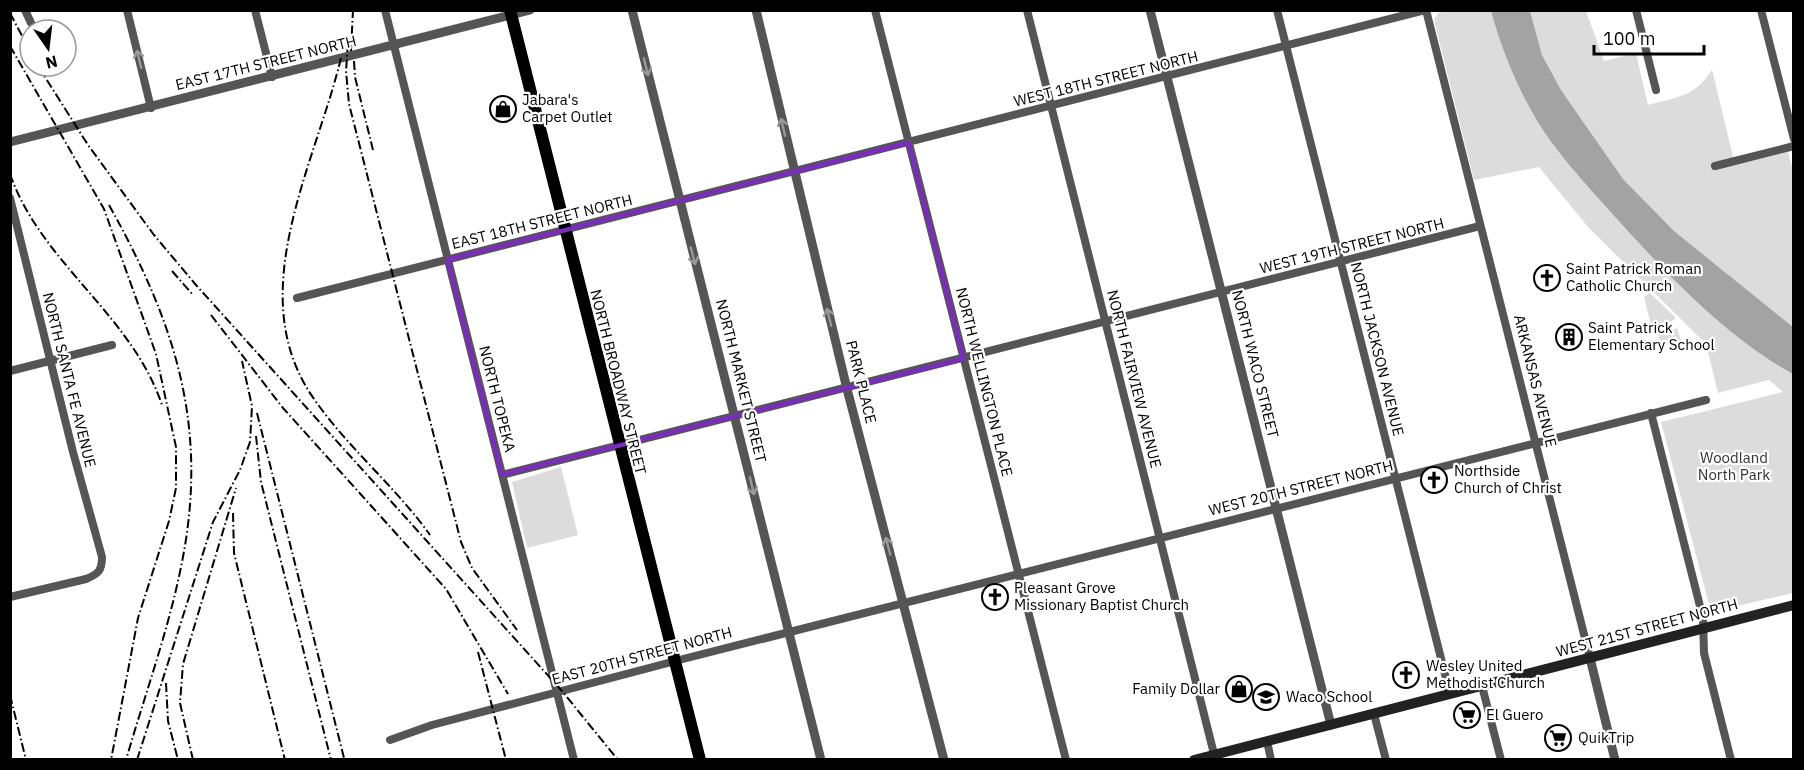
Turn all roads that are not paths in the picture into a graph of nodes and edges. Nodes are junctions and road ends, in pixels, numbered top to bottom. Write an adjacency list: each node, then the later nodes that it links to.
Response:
1 (127, 10): 21 (street, one-way to 1)
2 (255, 10): 17 (street)
3 (385, 10): 15 (street, NORTH TOPEKA)
4 (530, 10): 14 (street, EAST 17TH STREET NORTH)
5 (632, 10): 29 (street, NORTH MARKET STREET, one-way to 29)
6 (756, 10): 27 (street, PARK PLACE, one-way to 6)
7 (876, 10): 24 (street, NORTH WELLINGTON PLACE)
8 (1027, 10): 20 (street, NORTH FAIRVIEW AVENUE)
9 (1150, 10): 18 (street, NORTH WACO STREET)
10 (1277, 10): 16 (street, NORTH JACKSON AVENUE)
11 (1425, 10): 16 (street, WEST 18TH STREET NORTH); 30 (street, ARKANSAS AVENUE)
12 (1636, 10): 19 (street)
13 (1761, 10): 22 (street)
14 (510, 13): 15 (street, EAST 17TH STREET NORTH); 31 (main road, NORTH BROADWAY STREET)
15 (394, 45): 17 (street, EAST 17TH STREET NORTH); 32 (street, NORTH TOPEKA)
16 (1286, 46): 18 (street, WEST 18TH STREET NORTH); 33 (street, NORTH JACKSON AVENUE)
17 (272, 77): 21 (street, EAST 17TH STREET NORTH)
18 (1167, 77): 20 (street, WEST 18TH STREET NORTH); 34 (street, NORTH WACO STREET)
19 (1656, 90)
20 (1051, 107): 24 (street, WEST 18TH STREET NORTH); 36 (street, NORTH FAIRVIEW AVENUE)
21 (152, 108): 23 (street, EAST 17TH STREET NORTH)
22 (1794, 139)
23 (10, 142)
24 (909, 143): 27 (street, WEST 18TH STREET NORTH); 38 (street, NORTH WELLINGTON PLACE)
25 (1794, 146): 26 (street)
26 (1715, 166)
27 (794, 173): 29 (street, EAST 18TH STREET NORTH); 41 (street, PARK PLACE, one-way to 27)
28 (10, 198): 39 (street, NORTH SANTA FE AVENUE)
29 (679, 202): 31 (street, EAST 18TH STREET NORTH); 44 (street, NORTH MARKET STREET, one-way to 44)
30 (1480, 226): 33 (street, WEST 19TH STREET NORTH); 45 (street, ARKANSAS AVENUE)
31 (565, 230): 32 (street, EAST 18TH STREET NORTH); 46 (main road, NORTH BROADWAY STREET)
32 (448, 260): 35 (street, EAST 18TH STREET NORTH); 47 (street, NORTH TOPEKA)
33 (1341, 262): 34 (street, WEST 19TH STREET NORTH); 48 (street, NORTH JACKSON AVENUE)
34 (1222, 293): 36 (street, WEST 19TH STREET NORTH); 49 (street, NORTH WACO STREET)
35 (297, 298)
36 (1106, 322): 38 (street, WEST 19TH STREET NORTH); 50 (street, NORTH FAIRVIEW AVENUE)
37 (112, 345): 39 (street)
38 (964, 359): 41 (street, WEST 19TH STREET NORTH); 51 (street, NORTH WELLINGTON PLACE)
39 (50, 361): 40 (street); 52 (street, NORTH SANTA FE AVENUE)
40 (10, 371)
41 (847, 389): 44 (street, WEST 19TH STREET NORTH); 53 (street, PARK PLACE, one-way to 41)
42 (1706, 400): 43 (street, WEST 20TH STREET NORTH)
43 (1651, 413): 45 (street, WEST 20TH STREET NORTH); 55 (street)
44 (734, 417): 46 (street, WEST 19TH STREET NORTH); 56 (street, NORTH MARKET STREET, one-way to 56)
45 (1535, 442): 48 (street, WEST 20TH STREET NORTH); 57 (street, ARKANSAS AVENUE)
46 (619, 446): 47 (street, WEST 19TH STREET NORTH); 58 (main road, NORTH BROADWAY STREET)
47 (502, 475): 60 (street, NORTH TOPEKA)
48 (1395, 478): 49 (street, WEST 20TH STREET NORTH); 61 (street, NORTH JACKSON AVENUE)
49 (1276, 508): 50 (street, WEST 20TH STREET NORTH); 63 (street, NORTH WACO STREET)
50 (1160, 537): 51 (street, WEST 20TH STREET NORTH); 66 (street, NORTH FAIRVIEW AVENUE)
51 (1019, 573): 53 (street, WEST 20TH STREET NORTH); 71 (street, NORTH WELLINGTON PLACE)
52 (10, 597)
53 (903, 603): 56 (street, EAST 20TH STREET NORTH); 70 (street, PARK PLACE)
54 (1794, 605): 55 (main road, WEST 21ST STREET NORTH)
55 (1703, 629): 57 (main road, WEST 21ST STREET NORTH); 77 (street)
56 (789, 632): 58 (street, EAST 20TH STREET NORTH); 69 (street, NORTH MARKET STREET)
57 (1590, 658): 59 (main road, WEST 21ST STREET NORTH); 76 (street, ARKANSAS AVENUE)
58 (674, 661): 60 (street, EAST 20TH STREET NORTH); 68 (main road, NORTH BROADWAY STREET)
59 (1482, 686): 61 (main road, WEST 21ST STREET NORTH); 75 (street)
60 (558, 692): 64 (street, EAST 20TH STREET NORTH); 67 (street, NORTH TOPEKA)
61 (1450, 694): 62 (main road, WEST 21ST STREET NORTH)
62 (1374, 714): 63 (main road, WEST 21ST STREET NORTH); 74 (street)
63 (1331, 725): 65 (main road, WEST 21ST STREET NORTH)
64 (390, 740)
65 (1267, 741): 66 (main road, WEST 21ST STREET NORTH); 73 (street)
66 (1214, 754): 72 (main road, WEST 21ST STREET NORTH)
67 (574, 759)
68 (700, 759)
69 (821, 759)
70 (944, 759)
71 (1066, 759)
72 (1194, 759)
73 (1271, 759)
74 (1386, 759)
75 (1501, 759)
76 (1615, 759)
77 (1731, 759)

